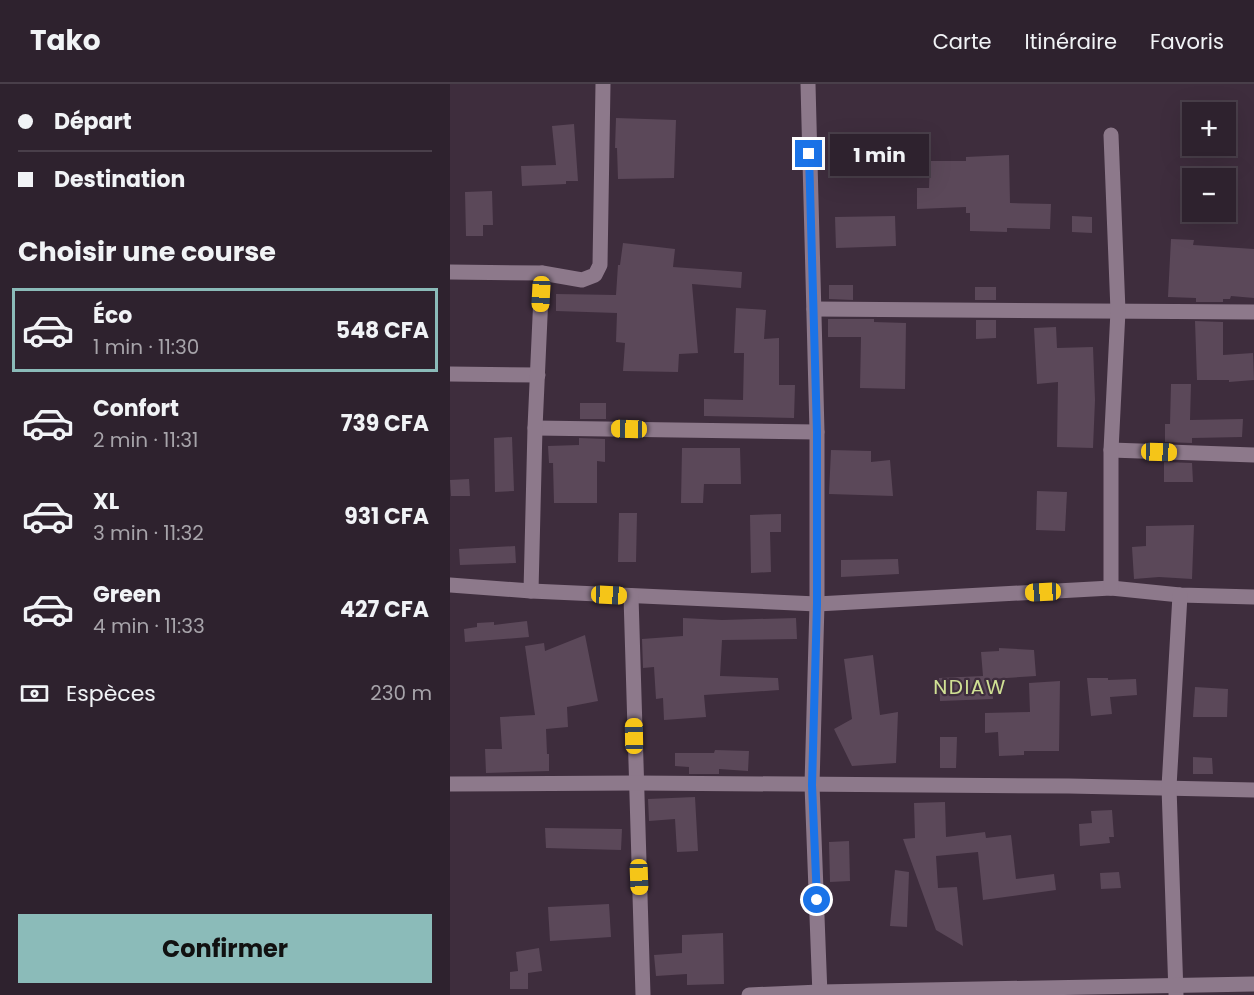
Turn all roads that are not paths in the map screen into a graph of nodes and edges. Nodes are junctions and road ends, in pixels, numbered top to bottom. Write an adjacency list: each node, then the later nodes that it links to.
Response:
1 (603, 84): 5 (street)
2 (808, 84): 6 (street)
3 (1111, 135): 7 (street)
4 (450, 272): 5 (street)
5 (542, 273): 10 (street)
6 (814, 309): 7 (street); 12 (street)
7 (1118, 311): 8 (street); 13 (street)
8 (1254, 312)
9 (450, 374): 10 (street)
10 (538, 375): 11 (street)
11 (535, 428): 12 (street); 17 (street)
12 (817, 432): 21 (street)
13 (1111, 450): 14 (street); 16 (street)
14 (1254, 454)
15 (450, 585): 17 (street)
16 (1111, 588): 18 (street); 21 (street)
17 (531, 591): 19 (street)
18 (1180, 595): 20 (street); 25 (street)
19 (631, 596): 21 (street); 22 (street)
20 (1254, 597)
21 (817, 604): 24 (street)
22 (636, 783): 23 (street); 24 (street); 30 (street)
23 (450, 784)
24 (812, 785): 25 (street); 29 (street)
25 (1169, 787): 26 (street); 28 (street)
26 (1254, 790)
27 (1254, 984): 28 (street)
28 (1176, 990): 29 (street)
29 (820, 993): 31 (street)
30 (643, 995)
31 (749, 995)

